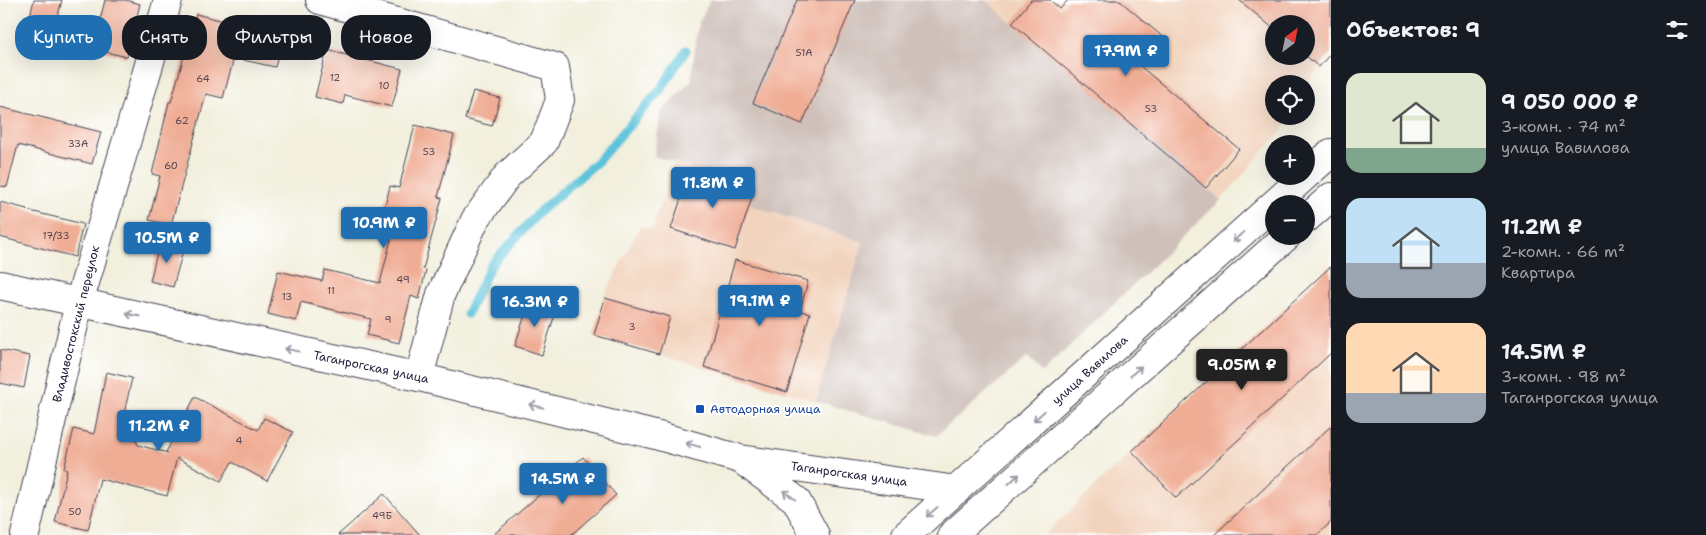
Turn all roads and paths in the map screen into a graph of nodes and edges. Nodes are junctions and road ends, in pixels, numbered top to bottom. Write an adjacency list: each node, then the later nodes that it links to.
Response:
1 (168, 0): 12 (main road, Владивостокский переулок)
2 (320, 0): 13 (main road)
3 (1331, 153): 4 (main road, улица Вавилова)
4 (1315, 168)
5 (1296, 185): 6 (main road, улица Вавилова)
6 (1284, 195)
7 (1331, 197): 8 (main road)
8 (1315, 211)
9 (1265, 212): 15 (main road, улица Вавилова, one-way to 15)
10 (1277, 245): 19 (main road, one-way to 10)
11 (0, 285): 12 (main road, Таганрогская улица)
12 (79, 303): 13 (main road, Таганрогская улица, one-way to 12); 16 (main road, Владивостокский переулок)
13 (419, 377): 14 (main road, Таганрогская улица, one-way to 13)
14 (740, 459): 15 (main road, Таганрогская улица); 17 (main road, Таганрогская улица, one-way to 14)
15 (957, 490): 18 (main road, улица Вавилова, one-way to 18)
16 (25, 535)
17 (815, 535)
18 (906, 535)
19 (952, 535)

